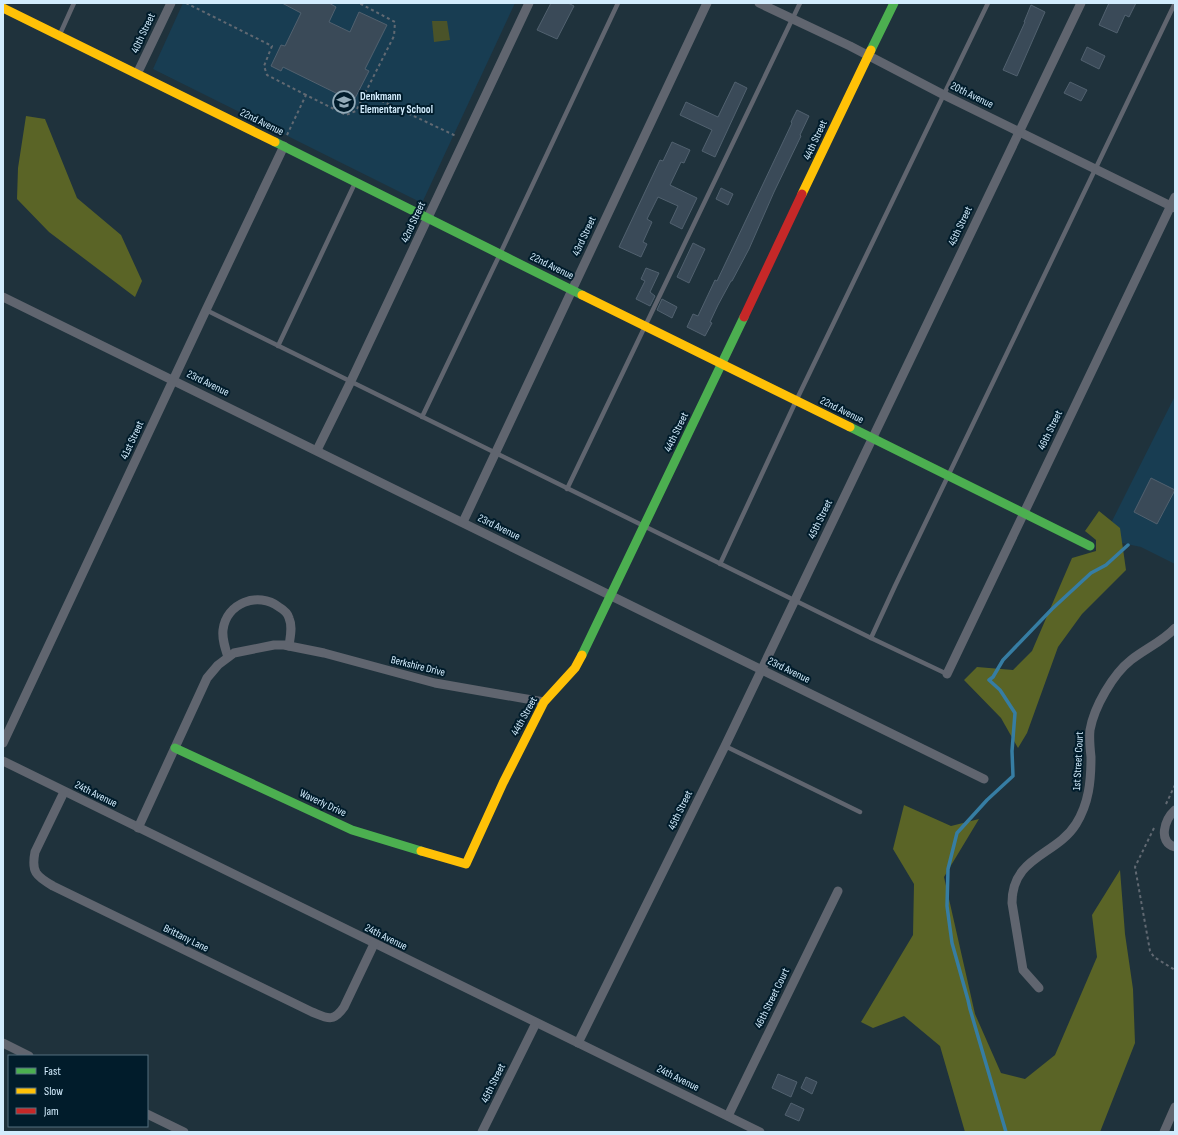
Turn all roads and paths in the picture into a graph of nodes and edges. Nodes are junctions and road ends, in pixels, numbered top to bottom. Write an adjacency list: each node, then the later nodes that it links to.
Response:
1 (74, 3): 16 (lane)
2 (171, 3): 18 (street, 40th Street)
3 (186, 3): 20 (path)
4 (359, 3): 19 (path)
5 (529, 3): 23 (street, 42nd Street)
6 (618, 3): 29 (lane)
7 (707, 3): 30 (street, 43rd Street)
8 (759, 3): 15 (street, 20th Avenue)
9 (800, 3): 15 (lane)
10 (894, 3): 17 (street, 44th Street)
11 (988, 3): 21 (lane)
12 (1080, 3): 22 (street, 45th Street)
13 (1175, 3): 25 (lane)
14 (3, 8): 16 (street, 22nd Avenue)
15 (793, 19): 17 (street, 20th Avenue); 33 (lane)
16 (59, 36): 18 (street, 22nd Avenue)
17 (869, 56): 21 (street, 20th Avenue); 35 (street, 44th Street)
18 (137, 74): 24 (street, 22nd Avenue)
19 (365, 93): 20 (path); 23 (path)
20 (306, 95): 24 (path)
21 (944, 95): 22 (street, 20th Avenue); 38 (lane)
22 (1018, 131): 25 (street, 20th Avenue); 40 (street, 45th Street)
23 (465, 140): 28 (street, 42nd Street)
24 (285, 147): 26 (street, 22nd Avenue); 32 (street, 41st Street)
25 (1095, 169): 27 (street, 20th Avenue); 43 (lane)
26 (355, 182): 28 (street, 22nd Avenue); 34 (lane)
27 (1174, 204): 45 (street, 46th Street)
28 (428, 218): 29 (street, 22nd Avenue); 37 (street, 42nd Street)
29 (500, 254): 30 (street, 22nd Avenue); 39 (lane)
30 (572, 290): 33 (street, 22nd Avenue); 42 (street, 43rd Street)
31 (3, 297): 36 (street, 23rd Avenue)
32 (206, 310): 34 (lane); 36 (street, 41st Street)
33 (646, 326): 35 (street, 22nd Avenue); 44 (lane)
34 (278, 346): 37 (lane)
35 (722, 364): 38 (street, 22nd Avenue); 47 (street, 44th Street)
36 (174, 380): 41 (street, 23rd Avenue); 59 (street, 41st Street)
37 (351, 381): 39 (lane); 41 (street, 42nd Street)
38 (796, 401): 40 (street, 22nd Avenue); 49 (lane)
39 (422, 417): 42 (lane)
40 (872, 438): 43 (street, 22nd Avenue); 51 (street, 45th Street)
41 (317, 450): 46 (street, 23rd Avenue)
42 (495, 454): 44 (lane); 46 (street, 43rd Street)
43 (948, 476): 45 (street, 22nd Avenue); 53 (lane)
44 (567, 489): 47 (lane)
45 (1023, 514): 48 (street, 22nd Avenue); 57 (street, 46th Street)
46 (463, 522): 50 (street, 23rd Avenue)
47 (644, 526): 49 (lane); 50 (street, 44th Street)
48 (1090, 546)
49 (720, 564): 51 (lane)
50 (610, 595): 56 (street, 23rd Avenue); 58 (street, 44th Street)
51 (794, 600): 53 (lane); 56 (street, 45th Street)
52 (1175, 628): 76 (street, 1st Street Court)
53 (871, 638): 57 (lane)
54 (289, 646): 55 (street, Berkshire Drive); 55 (street); 58 (street, Berkshire Drive)
55 (228, 657): 61 (street, Berkshire Drive)
56 (761, 670): 60 (street, 45th Street); 63 (street, 23rd Avenue)
57 (947, 674)
58 (544, 702): 72 (street, 44th Street)
59 (3, 743)
60 (725, 746): 68 (lane); 79 (street, 45th Street)
61 (175, 748): 70 (street, Berkshire Drive); 72 (street, Waverly Drive)
62 (3, 761): 65 (street, 24th Avenue)
63 (984, 779)
64 (1175, 785): 66 (path)
65 (64, 792): 70 (street, 24th Avenue); 74 (street, Brittany Lane)
66 (1165, 806)
67 (1175, 810): 71 (street)
68 (860, 812)
69 (1155, 826): 75 (path)
70 (138, 828): 74 (street, 24th Avenue)
71 (1175, 847)
72 (466, 864)
73 (838, 891): 83 (street, 46th Street Court)
74 (374, 944): 77 (street, 24th Avenue)
75 (1175, 970)
76 (1039, 988)
77 (536, 1023): 79 (street, 24th Avenue); 85 (street, 45th Street)
78 (3, 1043): 80 (street)
79 (578, 1043): 83 (street, 24th Avenue)
80 (27, 1055)
81 (1175, 1107): 87 (street)
82 (148, 1114): 84 (street)
83 (728, 1116): 86 (street, 24th Avenue)
84 (184, 1132)
85 (482, 1132)
86 (760, 1132)
87 (1164, 1132)

